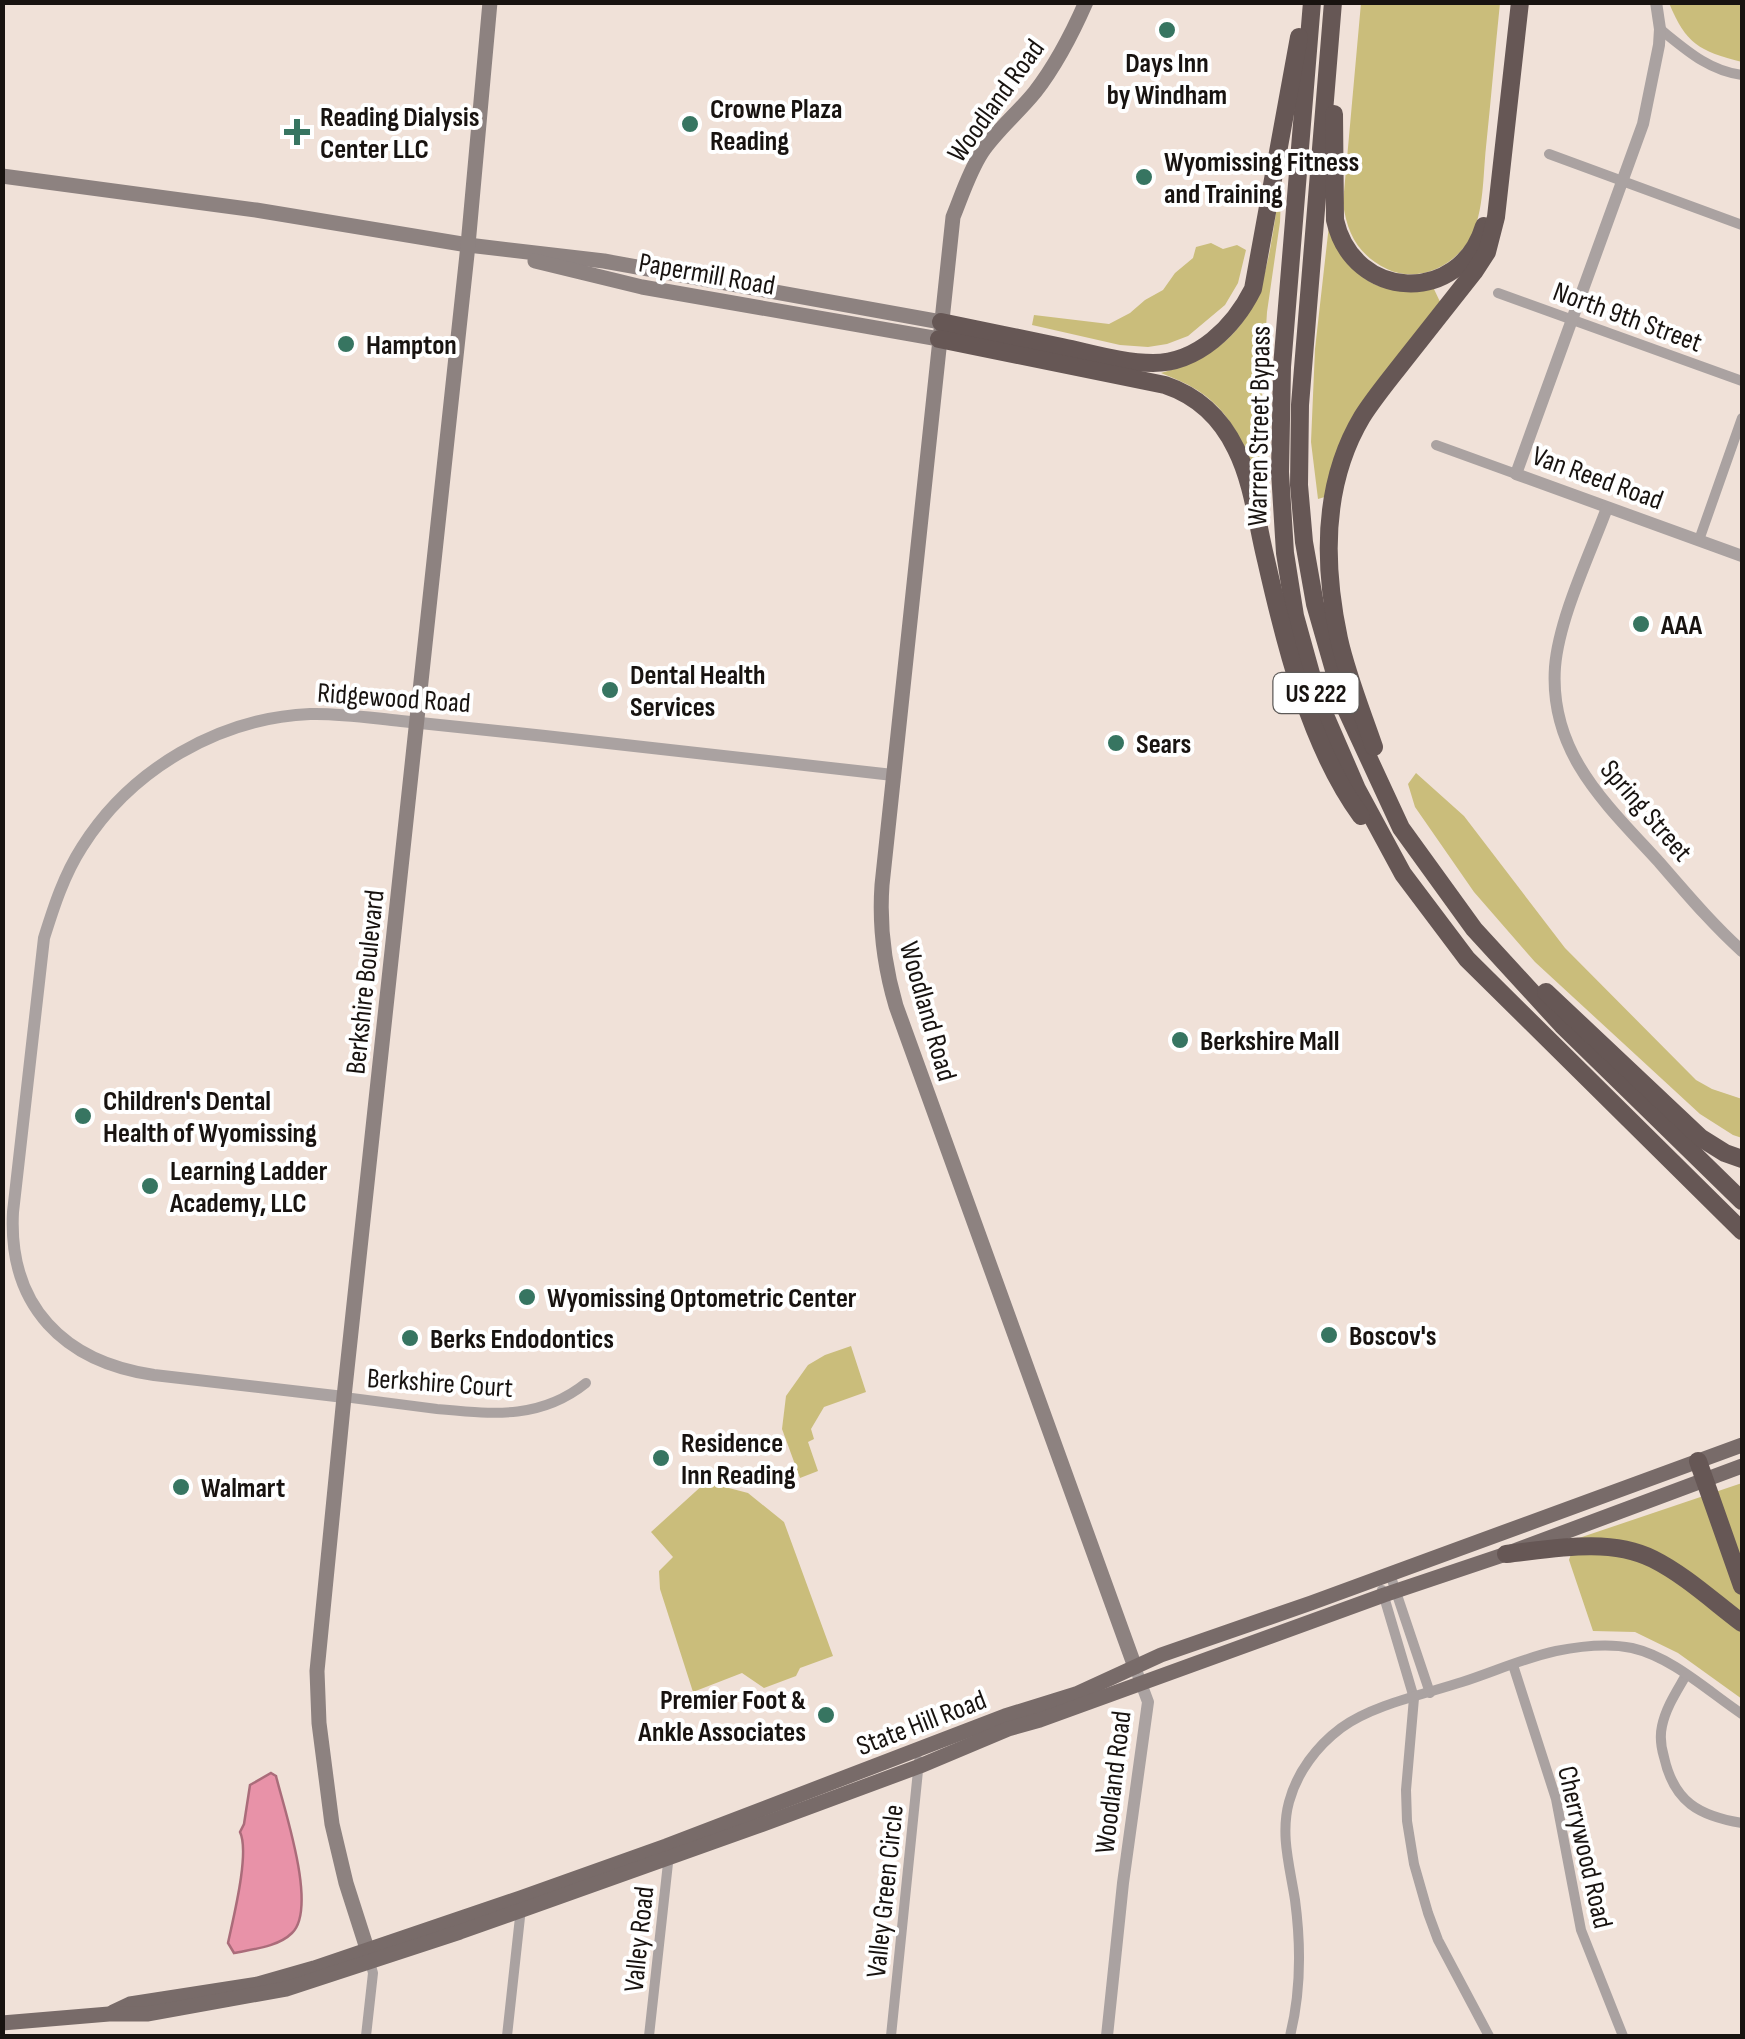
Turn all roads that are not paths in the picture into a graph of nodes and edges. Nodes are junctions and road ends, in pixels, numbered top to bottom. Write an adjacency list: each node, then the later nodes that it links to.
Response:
1 (490, 2): 15 (main road, Berkshire Boulevard)
2 (1086, 2): 18 (main road, Woodland Road)
3 (1309, 2): 18 (highway); 29 (highway, Warren Street Bypass / US 222)
4 (1333, 2): 28 (highway, Warren Street Bypass / US 222)
5 (1342, 2): 6 (highway)
6 (1510, 2)
7 (1520, 2): 28 (highway)
8 (1656, 2): 9 (street)
9 (1660, 29): 10 (street); 13 (street)
10 (1742, 75)
11 (1549, 154): 13 (street)
12 (2, 176): 15 (main road, Papermill Road)
13 (1622, 182): 14 (street); 17 (street)
14 (1742, 225)
15 (468, 245): 18 (main road, Papermill Road); 26 (main road, Berkshire Boulevard)
16 (1498, 293): 17 (street, North 9th Street)
17 (1572, 320): 19 (street, North 9th Street); 22 (street)
18 (940, 331): 27 (main road, Woodland Road); 29 (highway)
19 (1742, 381)
20 (1742, 418): 24 (street)
21 (1436, 446): 22 (street, Van Reed Road)
22 (1516, 474): 23 (street, Van Reed Road)
23 (1607, 508): 24 (street, Van Reed Road); 31 (street, Spring Street)
24 (1699, 540): 25 (street, Van Reed Road)
25 (1742, 556)
26 (417, 722): 27 (street, Ridgewood Road); 36 (main road, Berkshire Boulevard); 36 (street, Ridgewood Road)
27 (894, 775): 47 (main road, Woodland Road)
28 (1401, 828): 30 (highway, Warren Street Bypass / US 222)
29 (1402, 874): 34 (highway, Warren Street Bypass / US 222)
30 (1474, 929): 32 (highway); 33 (highway, Warren Street Bypass / US 222)
31 (1742, 951)
32 (1742, 1159)
33 (1742, 1201)
34 (1742, 1232)
35 (586, 1383): 36 (street, Berkshire Court)
36 (344, 1397): 55 (main road, Berkshire Boulevard)
37 (1742, 1445): 39 (main road, State Hill Road)
38 (1742, 1466): 39 (main road, State Hill Road)
39 (1706, 1469): 40 (main road, State Hill Road); 41 (highway); 42 (main road, State Hill Road); 43 (highway)
40 (1506, 1554): 44 (main road, State Hill Road); 45 (highway)
41 (1742, 1557)
42 (1384, 1576): 44 (street); 47 (main road, State Hill Road)
43 (1742, 1586)
44 (1390, 1593): 47 (main road, State Hill Road); 49 (street)
45 (1742, 1624)
46 (1513, 1666): 48 (street); 49 (street); 64 (street, Cherrywood Road)
47 (1138, 1674): 51 (main road, State Hill Road); 61 (street, Woodland Road)
48 (1686, 1675): 50 (street); 52 (street)
49 (1422, 1696): 62 (street); 63 (street)
50 (1742, 1714)
51 (918, 1758): 53 (main road, State Hill Road); 60 (street, Valley Green Circle)
52 (1742, 1823)
53 (668, 1852): 54 (main road, State Hill Road); 59 (street, Valley Road)
54 (520, 1904): 55 (main road, State Hill Road); 58 (street)
55 (369, 1955): 56 (main road, State Hill Road); 57 (street)
56 (2, 2023)
57 (366, 2036)
58 (507, 2036)
59 (650, 2036)
60 (891, 2036)
61 (1107, 2036)
62 (1290, 2036)
63 (1489, 2036)
64 (1623, 2036)

